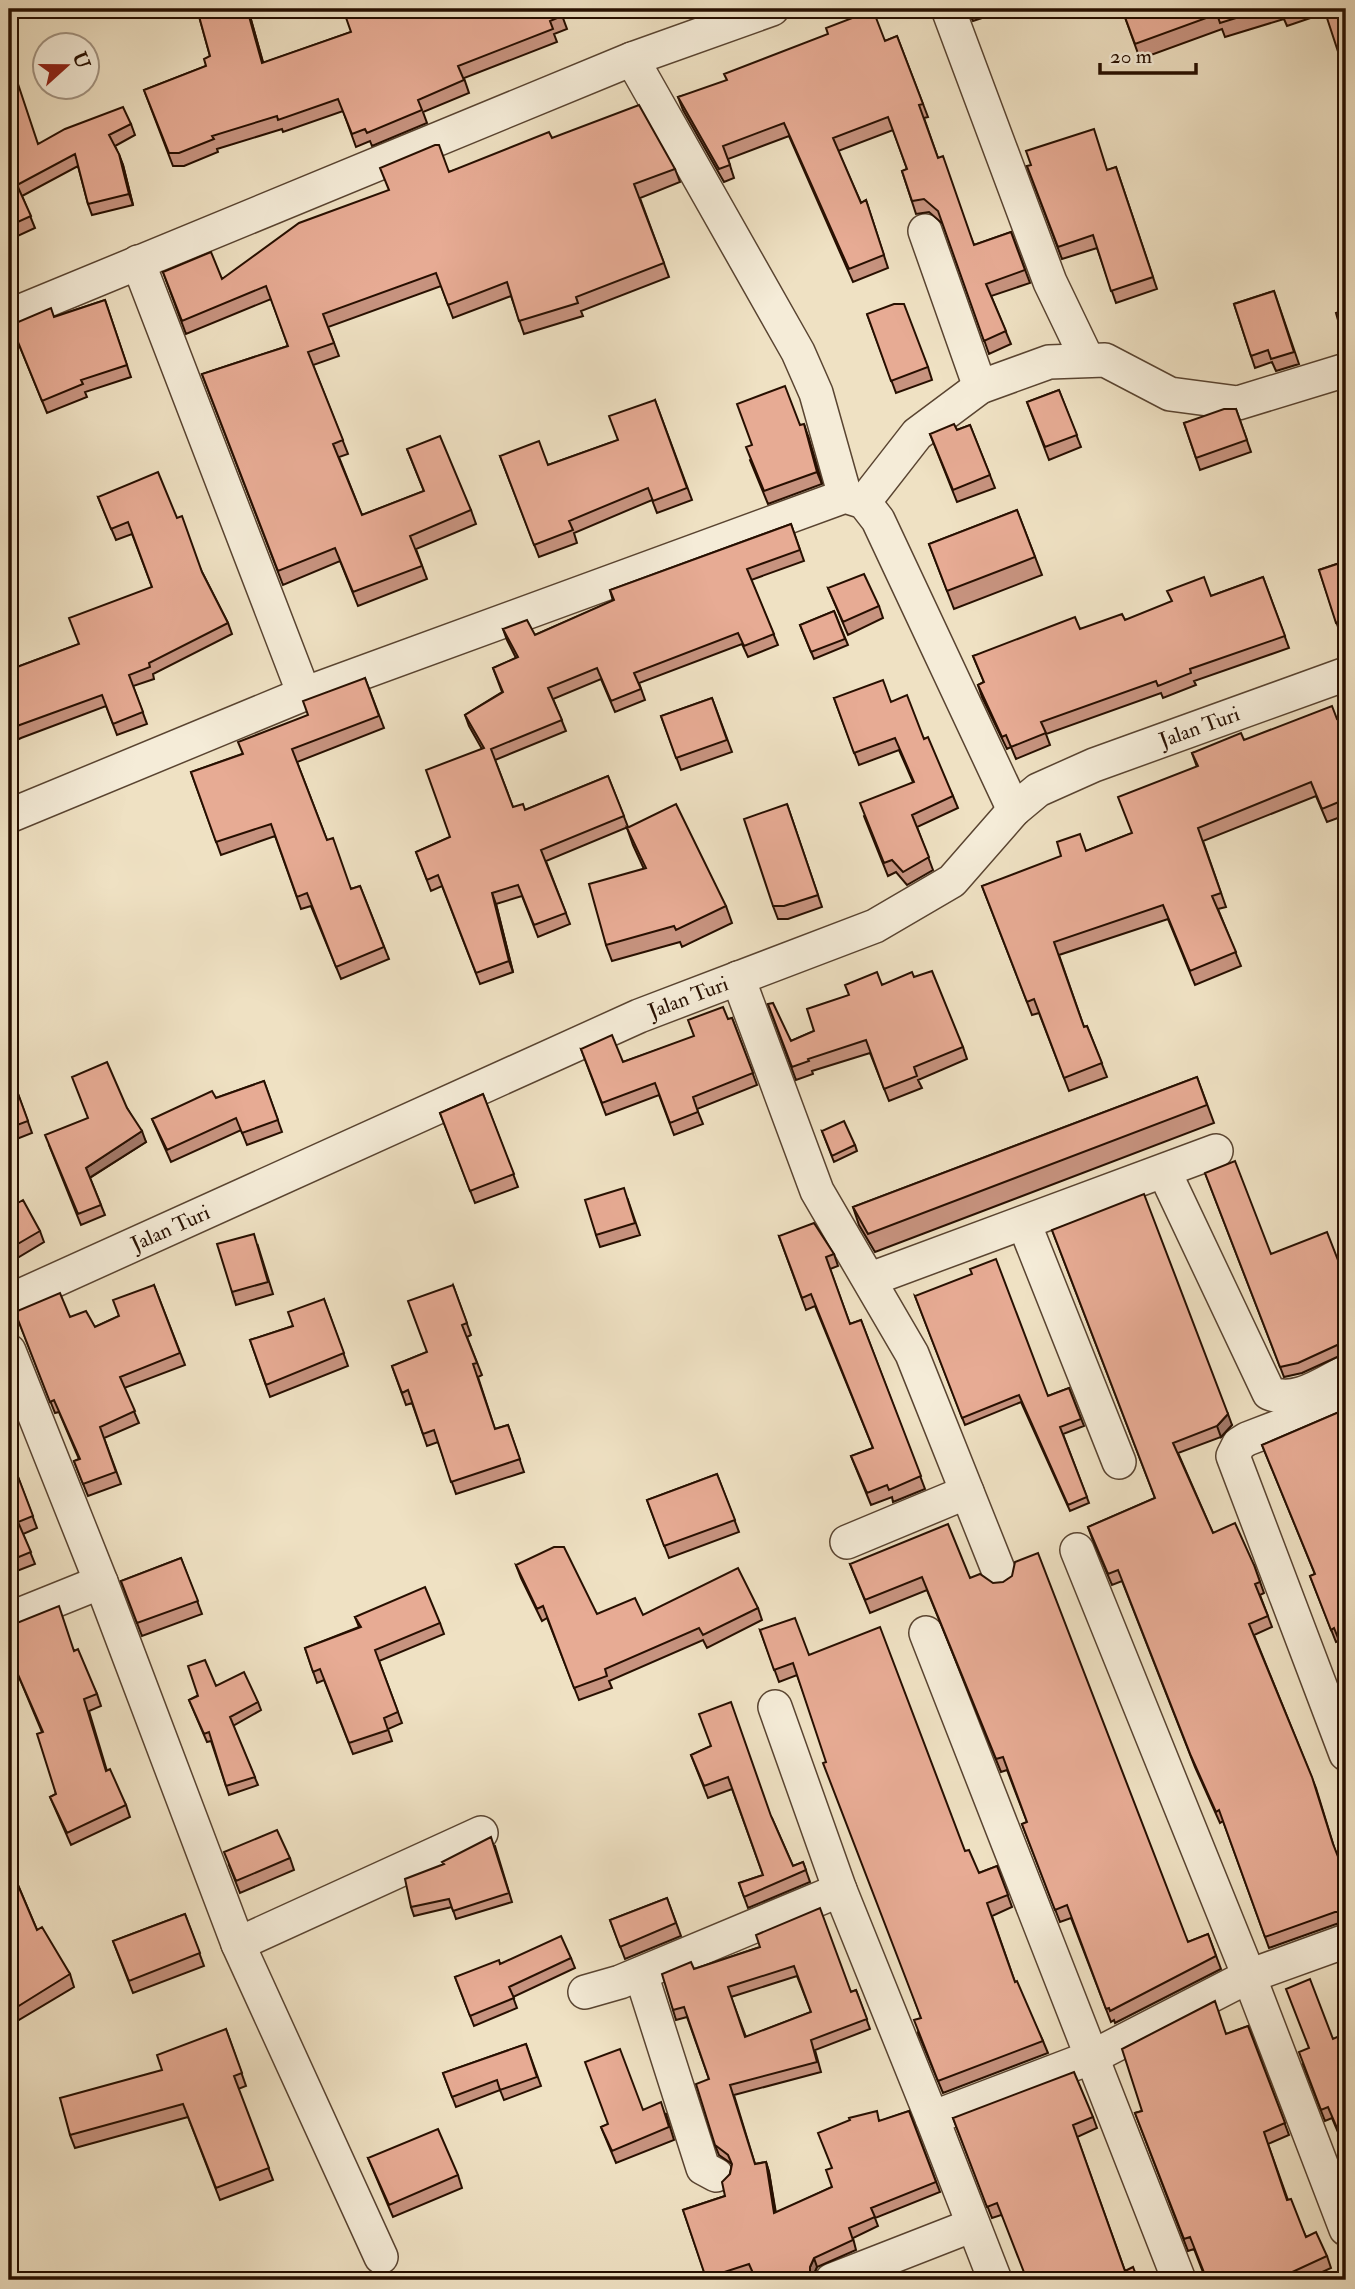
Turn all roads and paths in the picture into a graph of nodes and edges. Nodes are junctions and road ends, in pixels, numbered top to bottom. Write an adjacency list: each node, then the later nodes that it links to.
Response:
1 (772, 9): 3 (street)
2 (948, 9): 7 (street)
3 (632, 59): 5 (street); 10 (street)
4 (925, 231): 9 (street)
5 (138, 262): 6 (street); 12 (street)
6 (9, 316)
7 (1087, 359): 8 (street); 9 (street)
8 (1346, 370)
9 (980, 387): 10 (street)
10 (854, 499): 12 (street); 13 (street)
11 (1346, 674): 13 (street, Jalan Turi)
12 (304, 694): 14 (street)
13 (1014, 810): 15 (street, Jalan Turi)
14 (9, 816)
15 (738, 978): 19 (street); 20 (street, Jalan Turi)
16 (1216, 1152): 17 (street)
17 (1164, 1171): 18 (street); 22 (street)
18 (1024, 1223): 19 (street); 24 (street)
19 (871, 1279): 25 (street)
20 (9, 1301)
21 (9, 1350): 29 (street)
22 (1346, 1372)
23 (1346, 1401): 33 (street)
24 (1119, 1462)
25 (967, 1492): 26 (street); 28 (street)
26 (847, 1542)
27 (1077, 1550): 39 (street)
28 (1001, 1577)
29 (101, 1581): 30 (street); 37 (street)
30 (9, 1619)
31 (926, 1633): 41 (street)
32 (775, 1707): 35 (street)
33 (1346, 1754)
34 (481, 1833): 37 (street)
35 (840, 1890): 38 (street); 42 (street)
36 (1346, 1941): 39 (street)
37 (237, 1944): 46 (street)
38 (641, 1974): 40 (street); 43 (street)
39 (1250, 1976): 41 (street); 45 (street)
40 (585, 1992)
41 (1092, 2057): 42 (street); 49 (street)
42 (932, 2119): 44 (street)
43 (716, 2175)
44 (973, 2225): 47 (street); 48 (street)
45 (1346, 2229)
46 (382, 2257)
47 (832, 2280)
48 (995, 2280)
49 (1180, 2280)

